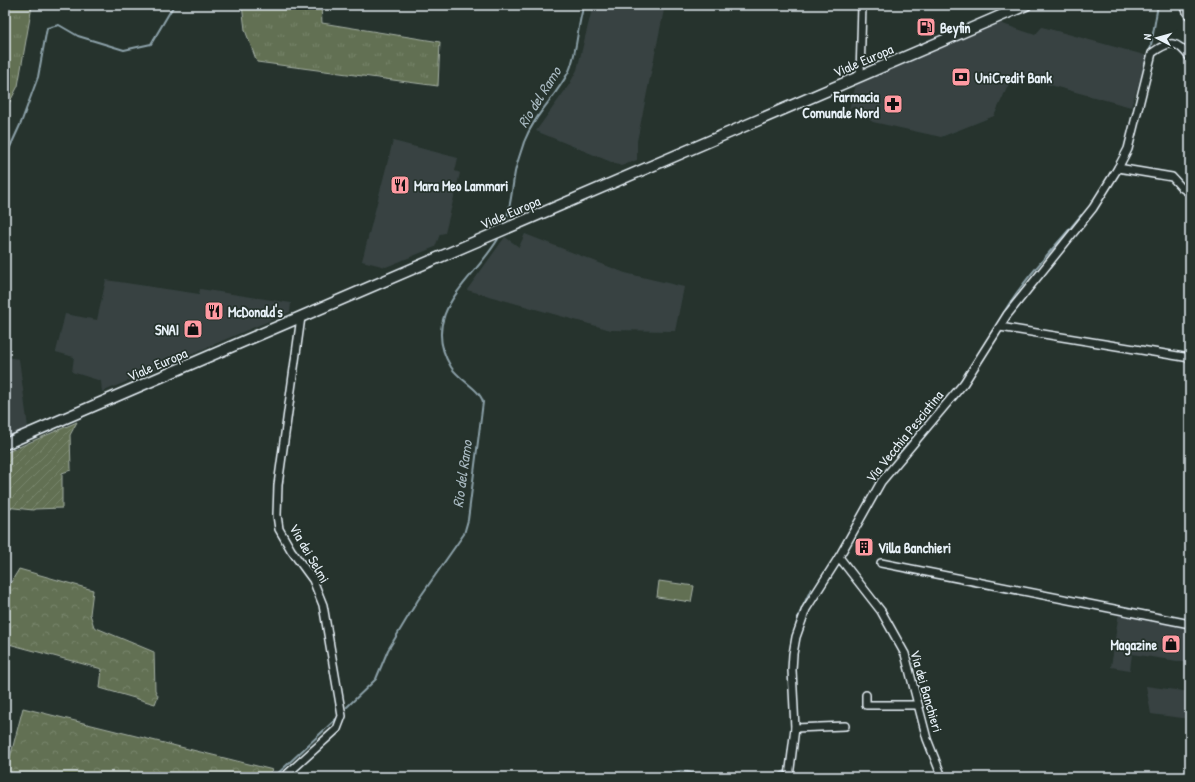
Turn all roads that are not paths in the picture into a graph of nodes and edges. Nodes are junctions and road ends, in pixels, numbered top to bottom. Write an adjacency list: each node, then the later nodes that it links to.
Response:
1 (862, 5): 6 (street)
2 (1026, 5): 6 (main road, Viale Europa)
3 (1187, 5): 4 (main road)
4 (1190, 13)
5 (1190, 58): 7 (street, Via Vecchia Pesciatina)
6 (860, 76): 9 (main road, Viale Europa)
7 (1118, 168): 8 (street); 10 (street, Via Vecchia Pesciatina)
8 (1190, 193)
9 (301, 317): 12 (main road, Viale Europa); 20 (street, Via dei Selmi)
10 (1000, 326): 11 (street); 13 (street, Via Vecchia Pesciatina)
11 (1190, 358)
12 (5, 444)
13 (839, 557): 17 (street, Via dei Banchieri); 19 (street, Via Vecchia Pesciatina)
14 (881, 563): 15 (street)
15 (1190, 624)
16 (866, 695): 17 (street)
17 (918, 705): 22 (street, Via dei Banchieri)
18 (845, 726): 19 (street)
19 (795, 728): 21 (street, Via Vecchia Pesciatina)
20 (284, 777)
21 (789, 777)
22 (942, 777)

